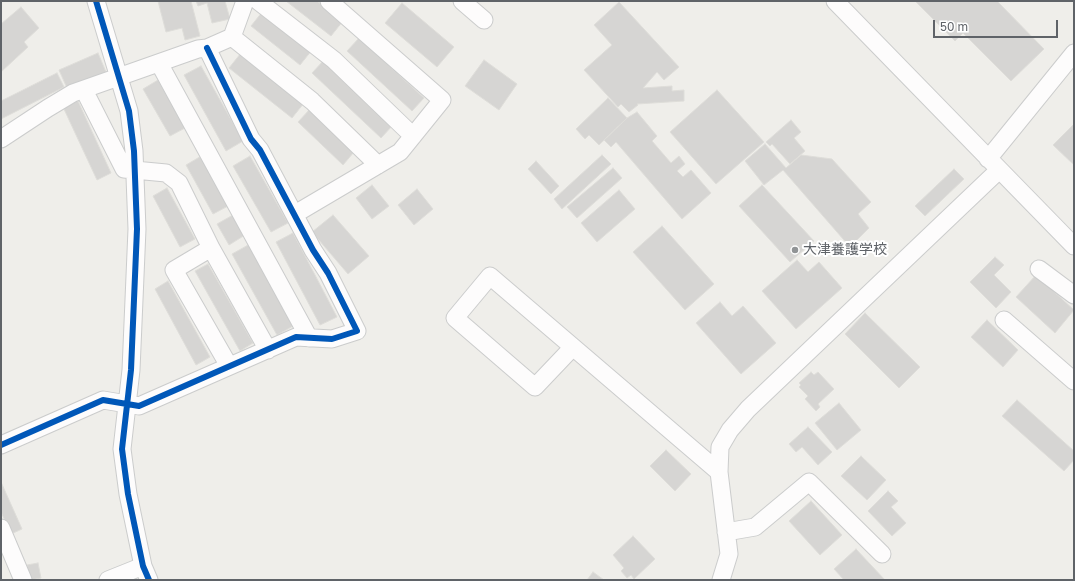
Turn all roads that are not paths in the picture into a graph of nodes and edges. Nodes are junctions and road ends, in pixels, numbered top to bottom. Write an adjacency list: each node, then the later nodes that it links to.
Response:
1 (96, 1): 12 (street)
2 (245, 1): 8 (street)
3 (258, 1): 14 (street)
4 (329, 1): 14 (street)
5 (462, 1): 7 (street)
6 (835, 1): 16 (street)
7 (484, 20)
8 (232, 37): 9 (street); 17 (street)
9 (207, 48): 11 (street); 19 (street)
10 (1074, 53): 16 (street)
11 (159, 63): 12 (street); 25 (street)
12 (118, 77): 13 (street); 18 (street)
13 (84, 90): 15 (street); 18 (street)
14 (414, 136): 17 (street)
15 (1, 139)
16 (994, 164): 20 (street); 32 (street)
17 (378, 165): 19 (street)
18 (135, 169): 21 (street); 30 (street)
19 (295, 214): 25 (street)
20 (1074, 246)
21 (211, 248): 27 (street); 28 (street)
22 (1039, 269): 23 (street)
23 (1074, 295)
24 (1004, 320): 29 (street)
25 (310, 338): 27 (street)
26 (573, 347): 26 (street); 32 (street)
27 (268, 350): 28 (street)
28 (229, 366): 30 (street)
29 (1074, 381)
30 (127, 403): 31 (street); 36 (street)
31 (1, 445)
32 (719, 472): 34 (street)
33 (1, 528): 37 (street)
34 (726, 532): 35 (street); 39 (street)
35 (882, 554)
36 (146, 573): 38 (street)
37 (23, 580)
38 (108, 580)
39 (721, 580)

